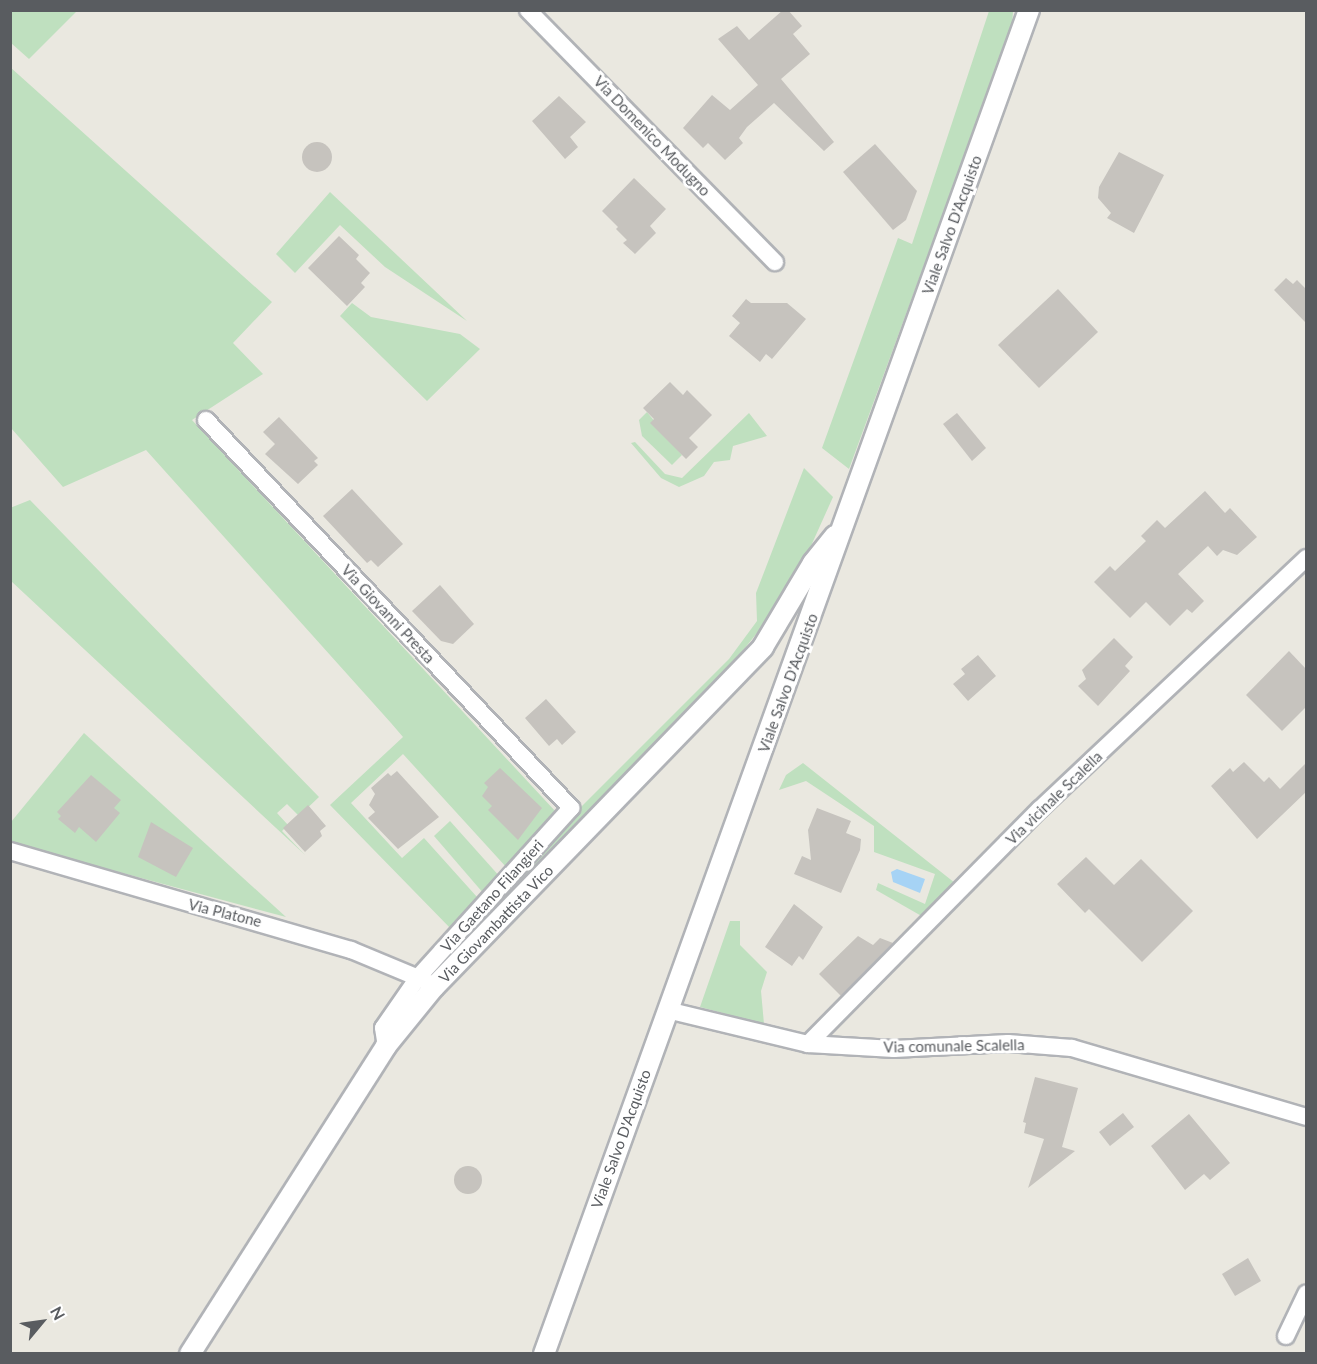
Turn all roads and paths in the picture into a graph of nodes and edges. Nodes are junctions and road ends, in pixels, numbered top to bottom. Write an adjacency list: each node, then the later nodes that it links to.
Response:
1 (528, 10): 3 (street, Via Domenico Modugno)
2 (1029, 10): 5 (street, Viale Salvo D'Acquisto)
3 (775, 262)
4 (206, 420): 9 (street, Via Giovanni Presta)
5 (843, 527): 7 (street, Viale Salvo D'Acquisto); 8 (street, Via Giovambattista Vico)
6 (1306, 558): 13 (street, Via vicinale Scalella)
7 (806, 636): 8 (street); 12 (street, Viale Salvo D'Acquisto)
8 (763, 647): 11 (street, Via Giovambattista Vico)
9 (571, 808): 11 (street, Via Gaetano Filangieri)
10 (10, 851): 11 (street, Via Platone)
11 (426, 982): 17 (street, Via Giovambattista Vico)
12 (667, 1010): 13 (street, Via comunale Scalella); 18 (street, Viale Salvo D'Acquisto)
13 (808, 1044): 14 (street, Via comunale Scalella)
14 (1306, 1117)
15 (1306, 1294): 16 (street)
16 (1286, 1335)
17 (190, 1353)
18 (544, 1353)

